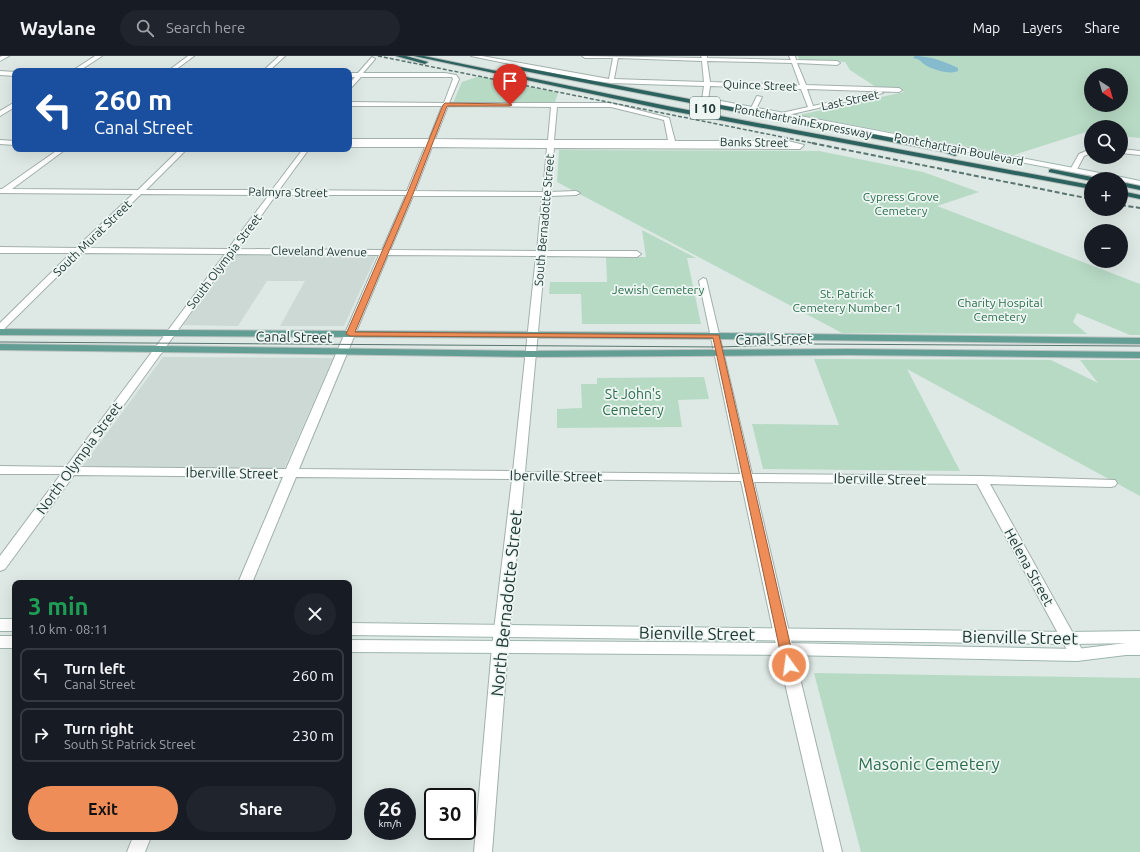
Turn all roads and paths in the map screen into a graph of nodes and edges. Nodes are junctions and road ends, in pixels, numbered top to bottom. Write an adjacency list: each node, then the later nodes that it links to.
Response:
1 (6, 56): 13 (street)
2 (99, 56): 18 (street)
3 (191, 56): 19 (street)
4 (282, 56): 20 (street)
5 (399, 56): 31 (highway)
6 (417, 56): 16 (highway, Pontchartrain Expressway / I 10)
7 (441, 56): 16 (highway, Pontchartrain Expressway / I 10)
8 (474, 56): 26 (street, Quince Street)
9 (585, 56): 10 (street)
10 (615, 56): 12 (street); 26 (street)
11 (465, 58): 25 (highway)
12 (704, 58): 15 (street); 28 (street)
13 (0, 59)
14 (372, 59): 24 (street)
15 (793, 59): 17 (street); 29 (street)
16 (454, 61): 31 (highway, Pontchartrain Expressway / I 10); 58 (highway, Pontchartrain Expressway / I 10)
17 (837, 63)
18 (80, 68)
19 (175, 68)
20 (269, 68)
21 (0, 74): 22 (street)
22 (12, 74)
23 (352, 75): 24 (street)
24 (359, 75): 27 (street); 37 (street)
25 (565, 78): 33 (highway); 58 (highway)
26 (611, 81): 28 (street, Quince Street)
27 (352, 84)
28 (707, 84): 29 (street, Quince Street); 33 (street)
29 (803, 87): 30 (street, Quince Street); 40 (street)
30 (899, 90): 40 (street, Last Street)
31 (602, 95): 44 (highway, Pontchartrain Expressway / I 10)
32 (759, 97): 41 (street)
33 (705, 100): 41 (street, Pontchartrain Boulevard)
34 (0, 104): 35 (street)
35 (12, 104)
36 (352, 104): 37 (street)
37 (445, 105): 38 (street); 48 (street)
38 (554, 105): 49 (street, South Bernadotte Street); 50 (street)
39 (12, 106): 42 (street)
40 (811, 108): 43 (street, Last Street)
41 (753, 110): 43 (street, Pontchartrain Boulevard)
42 (0, 114)
43 (779, 115): 60 (street, Pontchartrain Boulevard)
44 (814, 135): 66 (highway, Pontchartrain Expressway / I 10); 71 (highway)
45 (0, 141): 46 (street)
46 (12, 141)
47 (352, 141): 48 (street, Banks Street)
48 (430, 144): 49 (street, Banks Street); 52 (street, Banks Street); 73 (street)
49 (551, 144): 50 (street, Banks Street); 74 (street, South Bernadotte Street)
50 (672, 144): 51 (street, Banks Street)
51 (726, 144): 51 (street, Banks Street)
52 (352, 145)
53 (59, 152): 69 (street)
54 (181, 152): 68 (street, South Murat Street)
55 (304, 152): 70 (street, South Olympia Street)
56 (1128, 152): 57 (street)
57 (1140, 153)
58 (955, 154): 62 (highway, Pontchartrain Expressway / I 10)
59 (1084, 154): 60 (street)
60 (1074, 170): 61 (street, Pontchartrain Boulevard)
61 (1084, 172)
62 (1084, 178)
63 (1128, 181): 64 (street, Pontchartrain Boulevard)
64 (1140, 183)
65 (1128, 185): 67 (highway)
66 (1084, 186)
67 (1140, 188)
68 (140, 191): 69 (street, Palmyra Street); 70 (street, Palmyra Street); 80 (street, South Murat Street)
69 (2, 192)
70 (275, 192): 73 (street, Palmyra Street); 81 (street, South Olympia Street)
71 (1084, 192)
72 (576, 193): 74 (street, Palmyra Street)
73 (410, 194): 74 (street, Palmyra Street); 82 (street)
74 (545, 194): 83 (street, South Bernadotte Street)
75 (1128, 194): 76 (highway)
76 (1140, 196)
77 (1128, 200): 78 (highway)
78 (1140, 202)
79 (0, 250): 80 (street, Cleveland Avenue)
80 (78, 250): 81 (street, Cleveland Avenue); 86 (street, South Murat Street)
81 (233, 250): 82 (street, Cleveland Avenue); 89 (street, South Olympia Street)
82 (384, 252): 83 (street, Cleveland Avenue); 90 (street)
83 (540, 253): 84 (street, Cleveland Avenue); 92 (street, South Bernadotte Street)
84 (637, 254)
85 (703, 281): 93 (street)
86 (0, 328)
87 (0, 332): 88 (main road, Canal Street)
88 (79, 333): 89 (main road, Canal Street); 97 (main road)
89 (170, 333): 90 (main road, Canal Street); 98 (street, South Olympia Street)
90 (350, 334): 91 (main road, Canal Street); 99 (street)
91 (482, 335): 92 (main road, Canal Street); 100 (main road)
92 (534, 336): 93 (main road, Canal Street); 101 (street, South Bernadotte Street)
93 (716, 336): 94 (main road, Canal Street); 102 (street)
94 (1054, 340): 95 (main road, Canal Street); 103 (main road)
95 (1140, 341)
96 (0, 347): 97 (main road, Canal Street)
97 (65, 348): 98 (main road, Canal Street)
98 (158, 350): 99 (main road, Canal Street); 106 (street, North Olympia Street)
99 (342, 352): 100 (main road, Canal Street); 107 (street)
100 (478, 352): 101 (main road, Canal Street)
101 (532, 354): 102 (main road, Canal Street); 108 (street, North Bernadotte Street)
102 (720, 354): 103 (main road, Canal Street); 109 (street)
103 (1064, 355): 104 (main road, Canal Street)
104 (1140, 355)
105 (0, 470): 106 (street, Iberville Street)
106 (71, 470): 107 (street, Iberville Street); 112 (street, North Olympia Street)
107 (291, 474): 108 (street, Iberville Street); 113 (street)
108 (519, 476): 109 (street, Iberville Street); 117 (street, North Bernadotte Street)
109 (747, 478): 110 (street, Iberville Street); 120 (street)
110 (981, 480): 111 (street, Iberville Street); 119 (street, Helena Street)
111 (1112, 483)
112 (0, 566)
113 (246, 580)
114 (0, 624): 115 (street)
115 (12, 625)
116 (352, 629): 117 (street, Bienville Street)
117 (502, 631): 120 (street, Bienville Street); 124 (street, North Bernadotte Street)
118 (1140, 637): 119 (street, Bienville Street)
119 (1068, 638): 120 (street, Bienville Street); 126 (street, Helena Street)
120 (784, 641): 124 (street, Bienville Street); 126 (street, Bienville Street); 130 (street)
121 (0, 642): 122 (street)
122 (12, 642)
123 (352, 646): 124 (street, Bienville Street)
124 (500, 647): 129 (street, North Bernadotte Street)
125 (1135, 650): 126 (street, Bienville Street)
126 (1077, 655)
127 (141, 840): 128 (street)
128 (136, 852)
129 (483, 852)
130 (833, 852)

